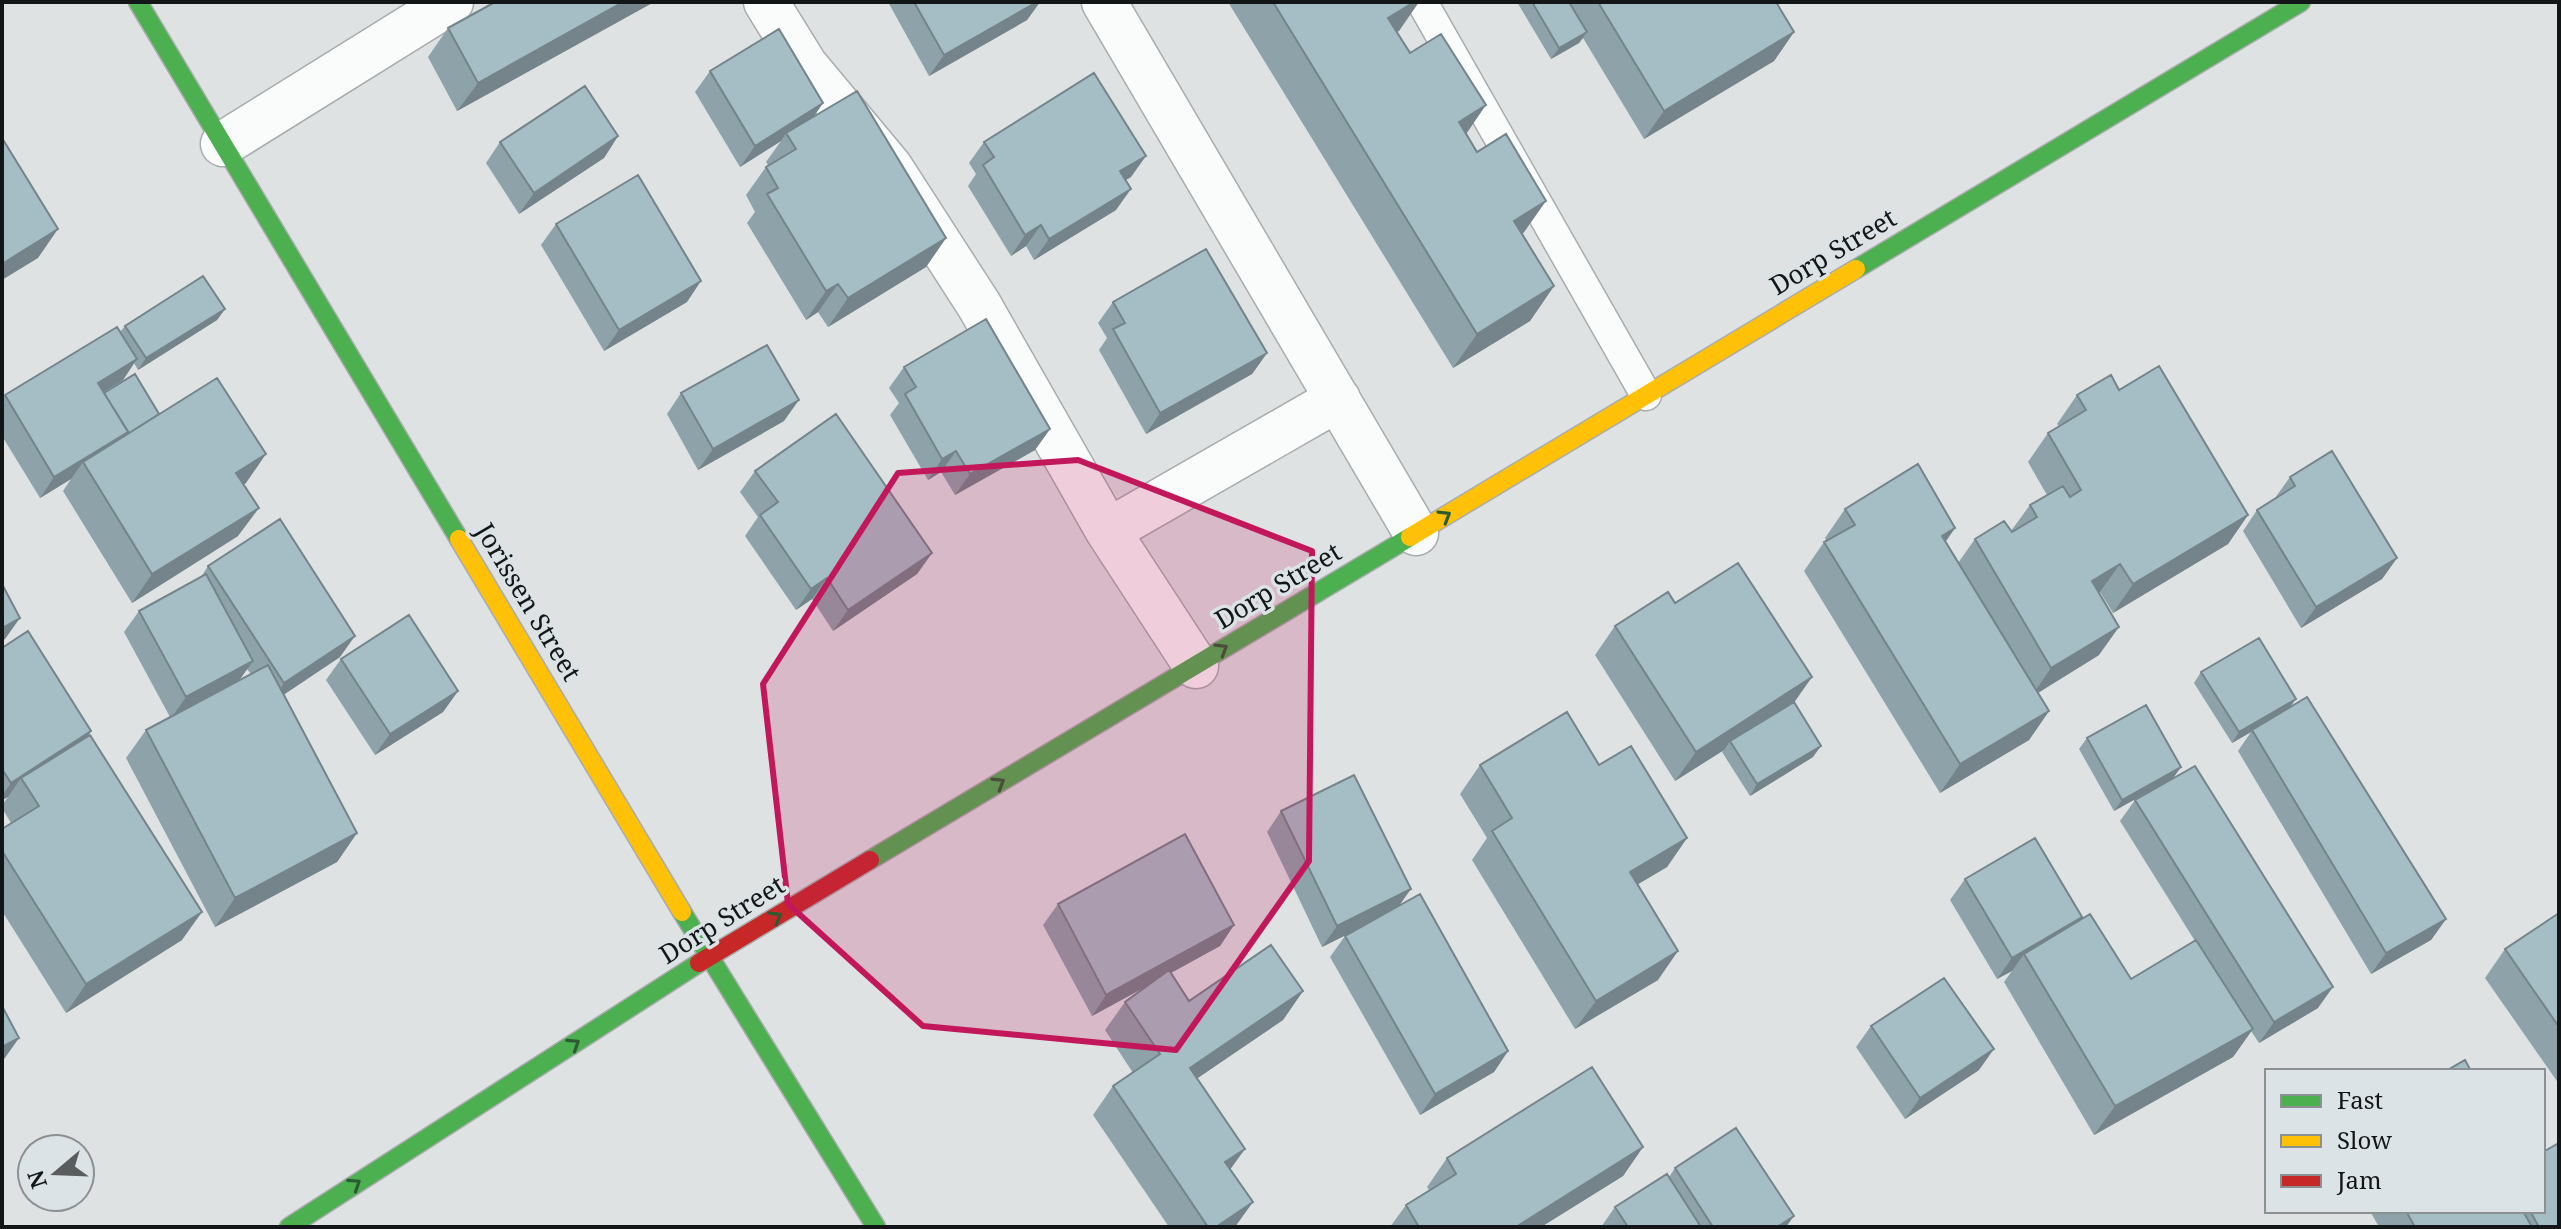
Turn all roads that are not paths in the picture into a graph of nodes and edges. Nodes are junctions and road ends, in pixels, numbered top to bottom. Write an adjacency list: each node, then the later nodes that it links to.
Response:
1 (138, 2): 7 (street, Jorissen Street)
2 (451, 2): 7 (street)
3 (766, 2): 10 (street)
4 (1104, 2): 9 (street)
5 (1422, 2): 8 (lane)
6 (2301, 2): 8 (street, Dorp Street)
7 (223, 144): 13 (street, Jorissen Street)
8 (1646, 395): 11 (street, Dorp Street, one-way to 8)
9 (1338, 399): 10 (street); 11 (street)
10 (1108, 531): 12 (street)
11 (1416, 533): 12 (street, Dorp Street, one-way to 11)
12 (1196, 666): 13 (street, Dorp Street, one-way to 12)
13 (709, 957): 14 (street, Dorp Street, one-way to 13); 15 (street, Jorissen Street)
14 (289, 1227)
15 (876, 1227)

